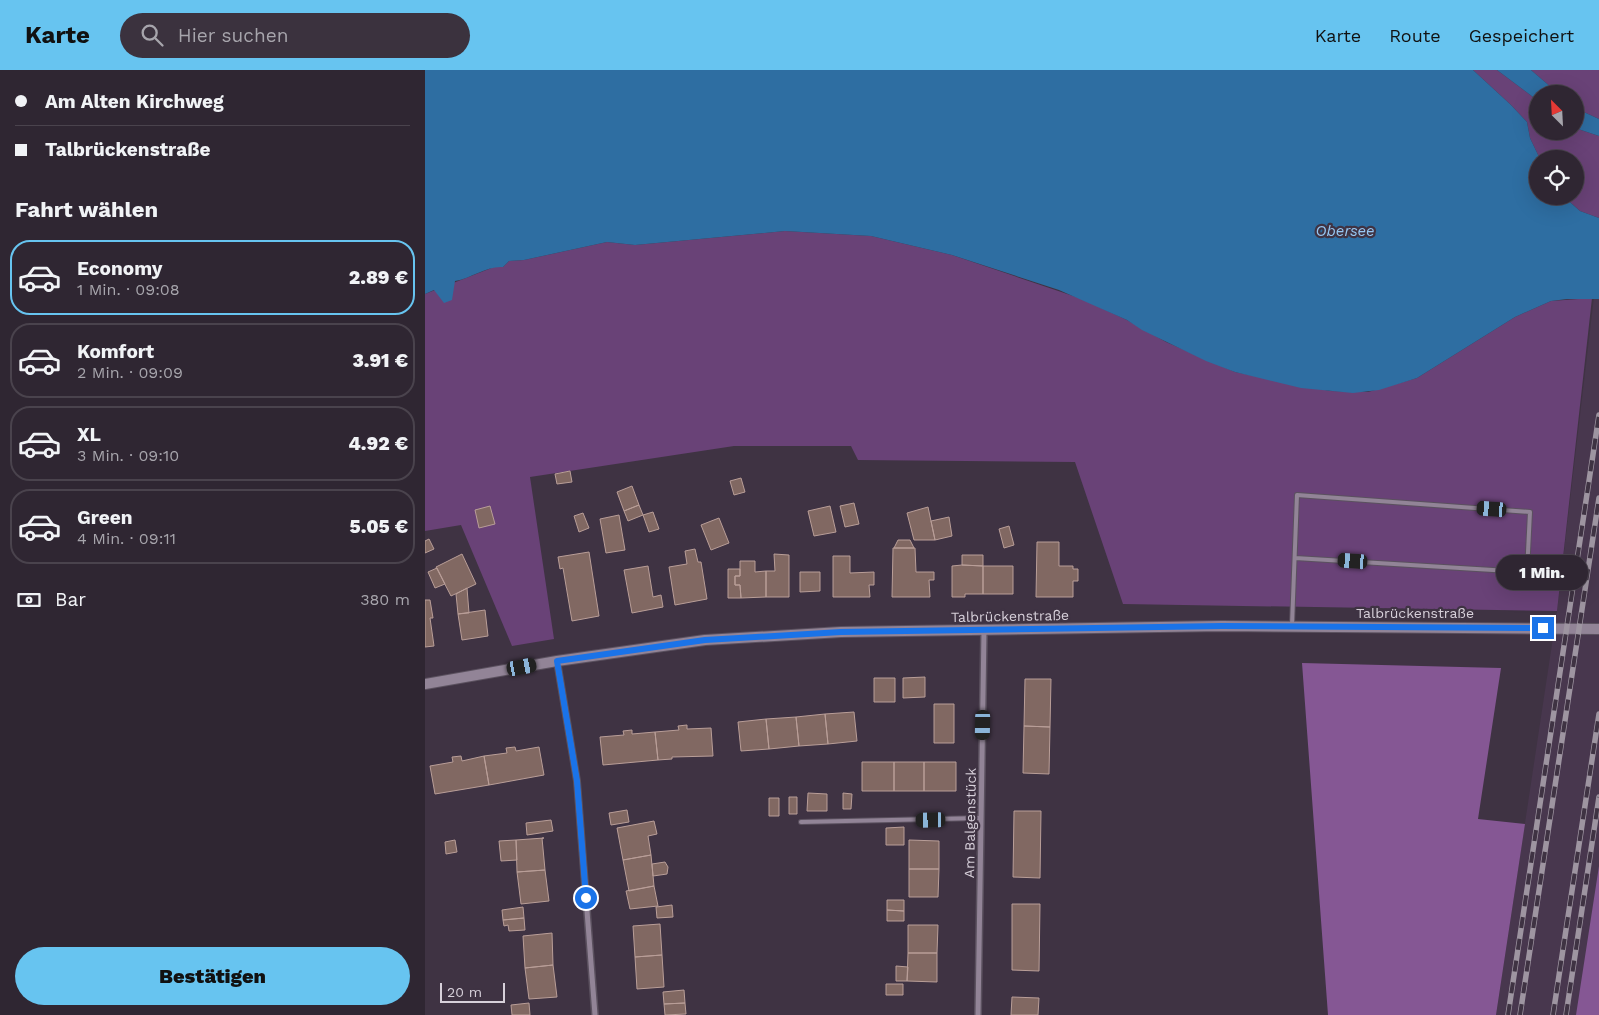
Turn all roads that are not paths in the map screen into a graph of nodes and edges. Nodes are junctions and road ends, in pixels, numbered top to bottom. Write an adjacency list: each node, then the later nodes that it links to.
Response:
1 (1295, 558): 1 (lane); 2 (lane)
2 (1292, 627): 3 (main road, Talbrückenstraße); 4 (main road, Talbrückenstraße)
3 (1599, 629)
4 (984, 631): 5 (main road, Talbrückenstraße); 7 (street, Am Balgenstück)
5 (557, 661): 6 (main road, Talbrückenstraße); 9 (street)
6 (425, 684)
7 (981, 818): 8 (lane); 10 (street, Am Balgenstück)
8 (801, 822)
9 (595, 1015)
10 (978, 1015)

